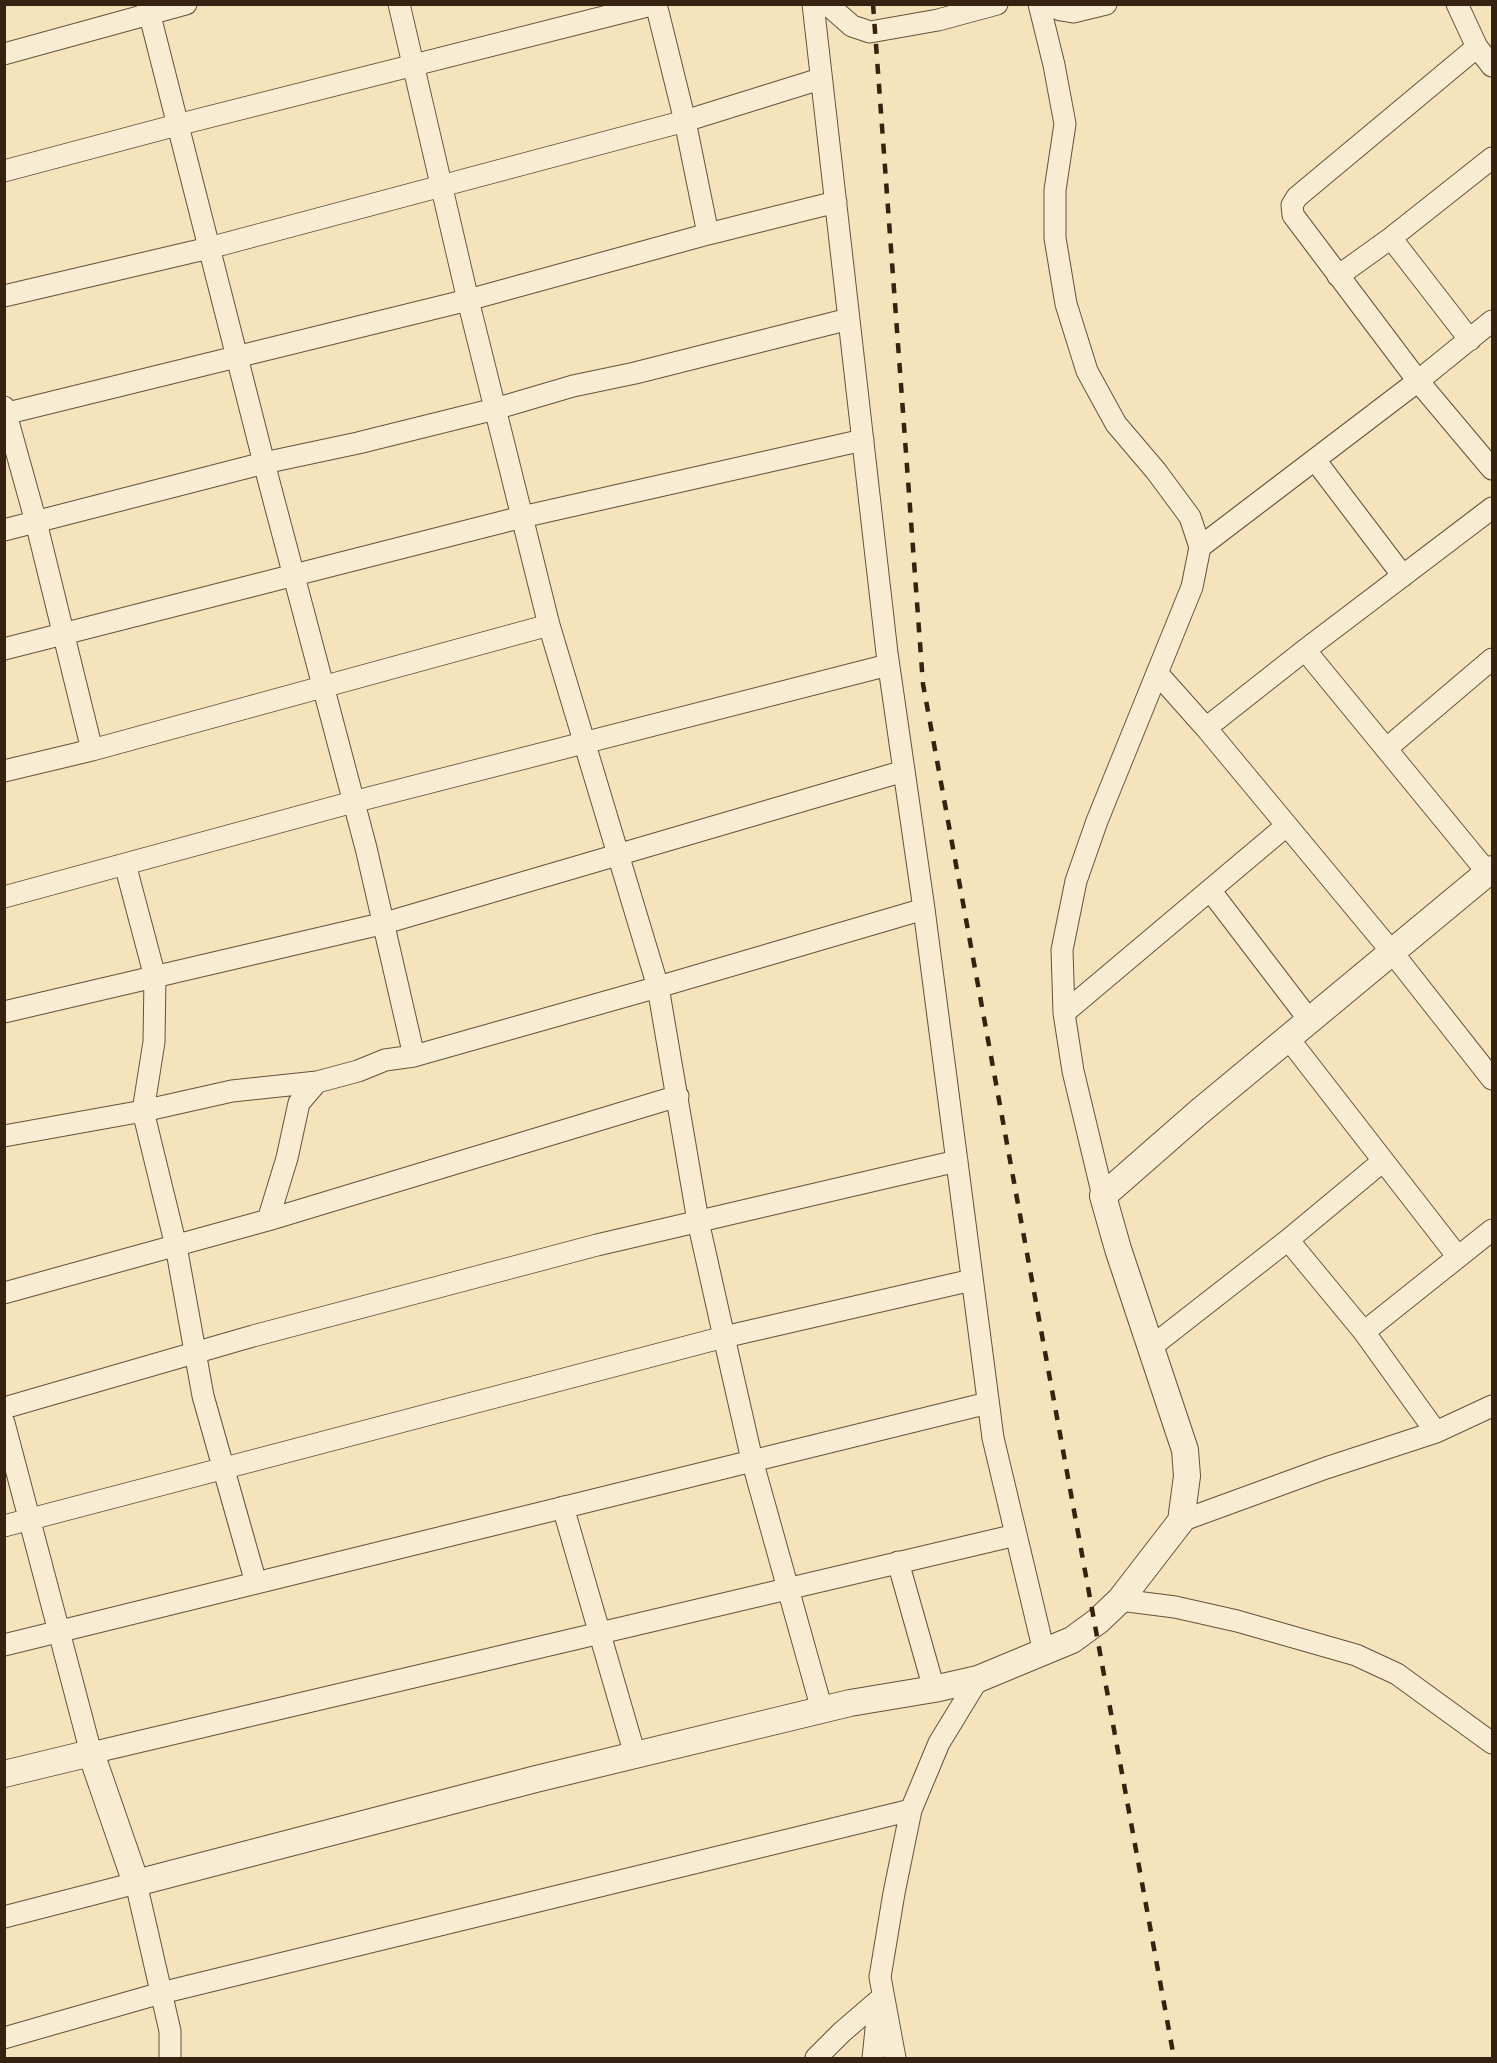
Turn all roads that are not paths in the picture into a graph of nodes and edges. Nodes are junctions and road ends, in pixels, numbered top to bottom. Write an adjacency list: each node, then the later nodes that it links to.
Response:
1 (186, 4): 11 (street)
2 (399, 4): 14 (street)
3 (655, 4): 14 (street); 17 (street)
4 (813, 4): 16 (street)
5 (827, 4): 6 (street)
6 (997, 4)
7 (1039, 4): 44 (street)
8 (1046, 4): 9 (street)
9 (1106, 4)
10 (1457, 4): 12 (street)
11 (148, 9): 13 (street); 18 (street)
12 (1477, 47): 15 (street); 26 (street)
13 (4, 54)
14 (414, 65): 18 (street); 21 (street)
15 (1492, 66)
16 (820, 79): 17 (street); 22 (street)
17 (685, 121): 21 (street); 23 (street)
18 (177, 125): 20 (street); 25 (street)
19 (1492, 158): 24 (street)
20 (4, 171)
21 (441, 185): 25 (street); 28 (street)
22 (836, 202): 23 (street); 29 (street)
23 (708, 234): 28 (street)
24 (1391, 238): 26 (street); 31 (street)
25 (209, 248): 27 (street); 32 (street)
26 (1338, 276): 33 (street)
27 (4, 296)
28 (468, 300): 32 (street); 34 (street)
29 (849, 319): 34 (street); 36 (street)
30 (1492, 321): 31 (street)
31 (1470, 340): 33 (street)
32 (237, 358): 35 (street); 38 (street)
33 (1418, 381): 37 (street); 39 (street)
34 (495, 409): 38 (street); 41 (street)
35 (5, 411): 42 (street)
36 (863, 440): 41 (street); 52 (street)
37 (1315, 460): 44 (street); 46 (street)
38 (264, 463): 42 (street); 45 (street)
39 (1492, 469)
40 (1492, 508): 46 (street)
41 (522, 517): 45 (street); 47 (street)
42 (36, 522): 43 (street); 48 (street)
43 (4, 530)
44 (1200, 547): 53 (street)
45 (293, 575): 48 (street); 54 (street)
46 (1403, 576): 50 (street)
47 (549, 625): 54 (street); 56 (street)
48 (62, 634): 49 (street); 58 (street)
49 (4, 649)
50 (1305, 650): 55 (street); 57 (street)
51 (1492, 659): 57 (street)
52 (888, 665): 56 (street); 60 (street)
53 (1157, 673): 55 (street); 74 (street)
54 (322, 687): 58 (street); 61 (street)
55 (1206, 728): 62 (street)
56 (585, 743): 61 (street); 63 (street)
57 (1386, 749): 65 (street)
58 (92, 750): 59 (street)
59 (4, 771)
60 (904, 771): 63 (street); 68 (street)
61 (353, 802): 64 (street); 69 (street)
62 (1286, 826): 66 (street); 70 (street)
63 (618, 854): 69 (street); 72 (street)
64 (125, 864): 67 (street); 71 (street)
65 (1490, 871): 70 (street)
66 (1210, 890): 74 (street); 75 (street)
67 (4, 897)
68 (924, 909): 72 (street); 83 (street)
69 (385, 923): 71 (street); 77 (street)
70 (1392, 952): 75 (street); 78 (street)
71 (155, 977): 73 (street); 81 (street)
72 (658, 987): 77 (street); 80 (street)
73 (4, 1012)
74 (1064, 1013): 85 (street)
75 (1310, 1021): 76 (street)
76 (1288, 1038): 84 (street); 85 (street)
77 (414, 1056): 79 (street)
78 (1491, 1073)
79 (317, 1082): 81 (street); 86 (street)
80 (678, 1096): 86 (street); 87 (street)
81 (143, 1111): 82 (street); 90 (street)
82 (4, 1136)
83 (957, 1161): 87 (street); 92 (street)
84 (1383, 1161): 89 (street); 91 (street)
85 (1103, 1196): 96 (street)
86 (268, 1220): 90 (street)
87 (698, 1221): 95 (street); 97 (street)
88 (1492, 1230): 91 (street)
89 (1288, 1239): 94 (street); 96 (street)
90 (176, 1246): 93 (street); 97 (street)
91 (1458, 1257): 94 (street)
92 (972, 1280): 95 (street); 98 (street)
93 (4, 1293)
94 (1364, 1332): 102 (street)
95 (724, 1337): 103 (street); 104 (street)
96 (1150, 1347): 107 (street)
97 (195, 1352): 100 (street); 104 (street)
98 (988, 1403): 103 (street); 109 (street)
99 (1492, 1406): 102 (street)
100 (4, 1407)
101 (4, 1423): 106 (street)
102 (1436, 1432): 107 (street)
103 (752, 1460): 105 (street); 112 (street)
104 (224, 1467): 106 (street); 111 (street)
105 (563, 1507): 111 (street); 115 (street)
106 (30, 1520): 108 (street); 114 (street)
107 (1181, 1521): 113 (street)
108 (4, 1526)
109 (1016, 1535): 110 (street); 117 (street)
110 (898, 1562): 112 (street); 119 (street)
111 (256, 1583): 114 (street)
112 (789, 1589): 115 (street); 120 (street)
113 (1120, 1600): 117 (street); 121 (street)
114 (60, 1632): 116 (street); 122 (street)
115 (600, 1633): 122 (street); 123 (street)
116 (4, 1645)
117 (1044, 1652): 118 (street)
118 (978, 1679): 119 (street); 125 (street)
119 (934, 1689): 120 (street)
120 (822, 1710): 123 (street)
121 (1490, 1738)
122 (92, 1753): 124 (street); 126 (street)
123 (635, 1755): 126 (street)
124 (4, 1774)
125 (911, 1810): 128 (street); 129 (street)
126 (136, 1882): 127 (street); 129 (street)
127 (4, 1917)
128 (880, 1977): 130 (street); 135 (street)
129 (161, 1993): 131 (street); 132 (street)
130 (878, 2001): 133 (street); 134 (street)
131 (4, 2038)
132 (170, 2058)
133 (816, 2058)
134 (873, 2058)
135 (895, 2058)

